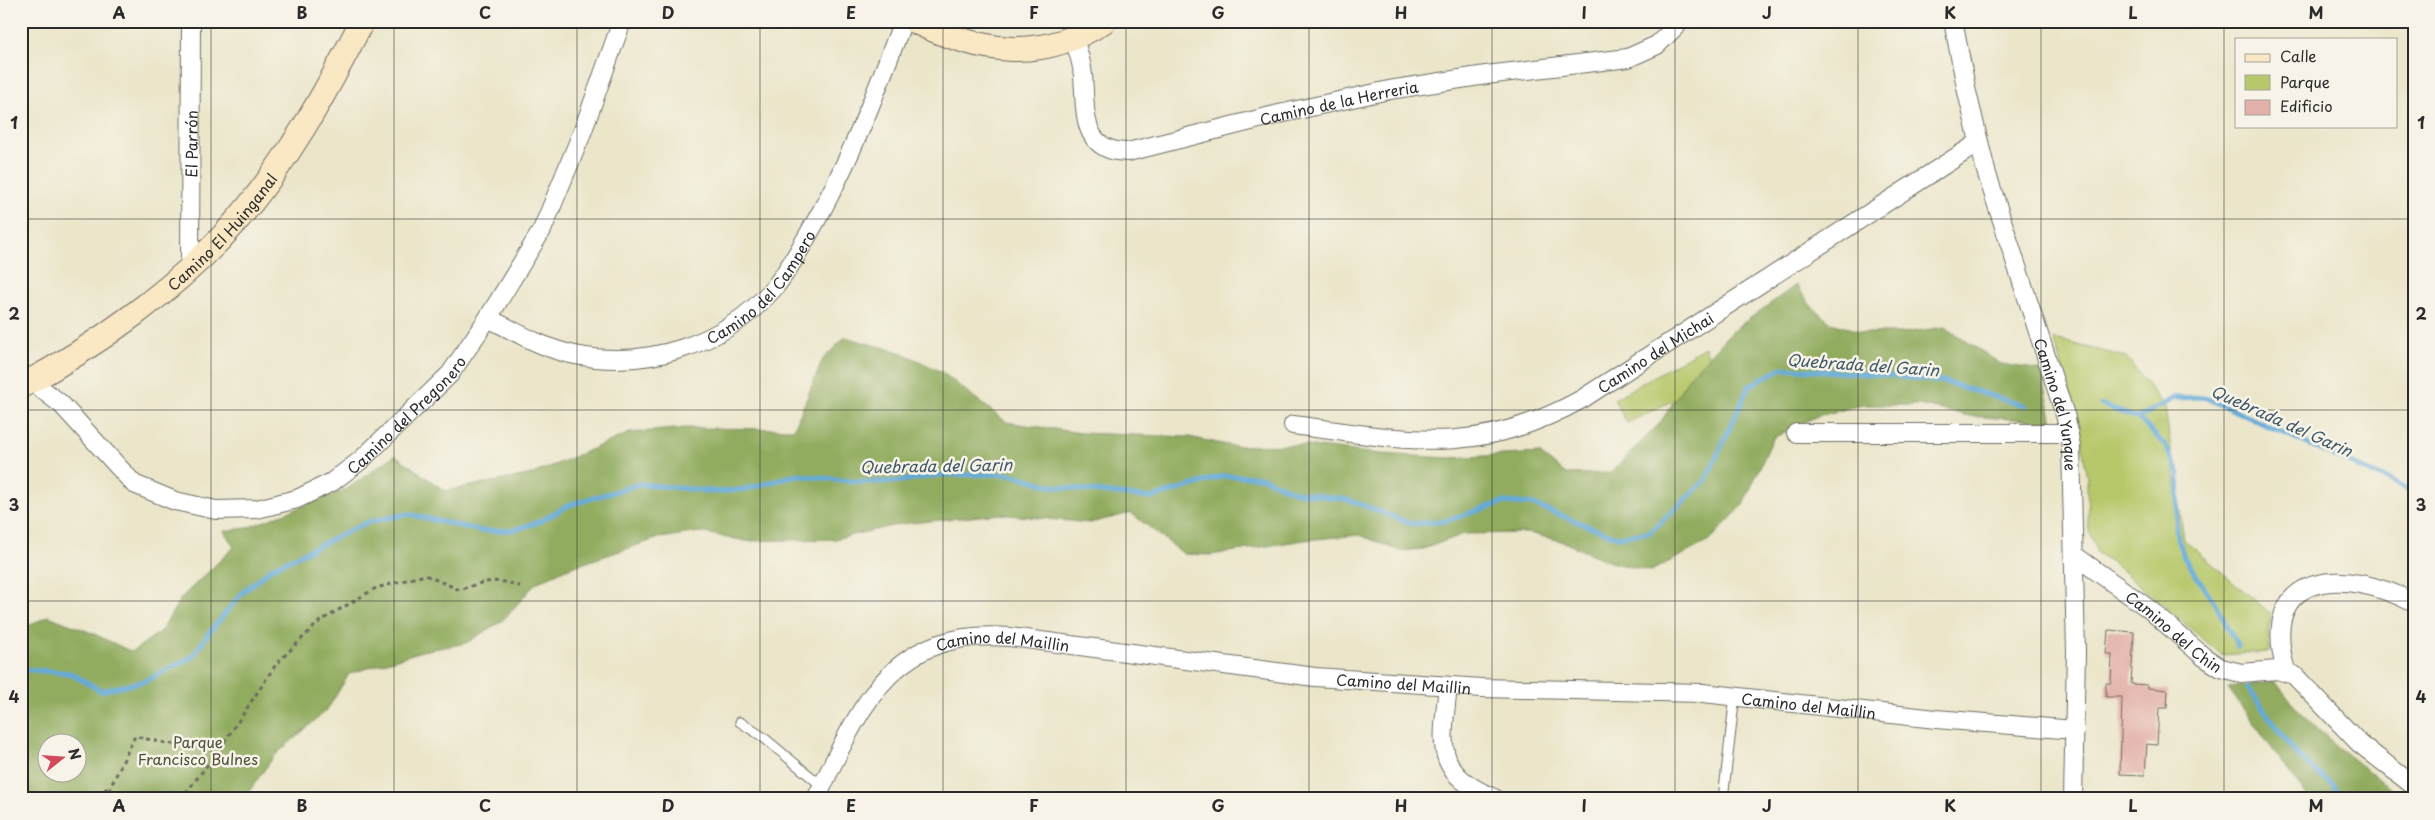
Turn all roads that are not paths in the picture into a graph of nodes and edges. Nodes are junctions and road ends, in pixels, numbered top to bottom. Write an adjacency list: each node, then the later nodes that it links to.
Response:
1 (191, 21): 11 (street, El Parrón)
2 (362, 21): 11 (street, Camino El Huinganal)
3 (622, 21): 12 (street, Camino del Pregonero)
4 (903, 21): 12 (street, Camino del Campero)
5 (914, 21): 9 (street)
6 (1104, 21): 9 (street)
7 (1681, 21): 9 (street, Camino de la Herreria)
8 (1953, 21): 10 (street, Camino del Yunque)
9 (1072, 38)
10 (1978, 143): 14 (street, Camino del Michai); 16 (street, Camino del Yunque)
11 (190, 268): 13 (street, Camino El Huinganal)
12 (488, 318): 13 (street, Camino del Pregonero)
13 (26, 384)
14 (1293, 425)
15 (1796, 433): 16 (street)
16 (2069, 433): 17 (street, Camino del Yunque)
17 (2074, 555): 19 (street, Camino del Chin); 23 (street, Camino del Yunque)
18 (2414, 603): 19 (street)
19 (2286, 671): 24 (street)
20 (1448, 686): 21 (street, Camino del Maillin); 25 (street, Camino del Maillin); 26 (street)
21 (1735, 695): 23 (street, Camino del Maillin); 27 (lane)
22 (740, 722): 25 (lane)
23 (2076, 730): 28 (street, Camino del Yunque)
24 (2414, 786)
25 (819, 792)
26 (1496, 799)
27 (1724, 799)
28 (2072, 799)

